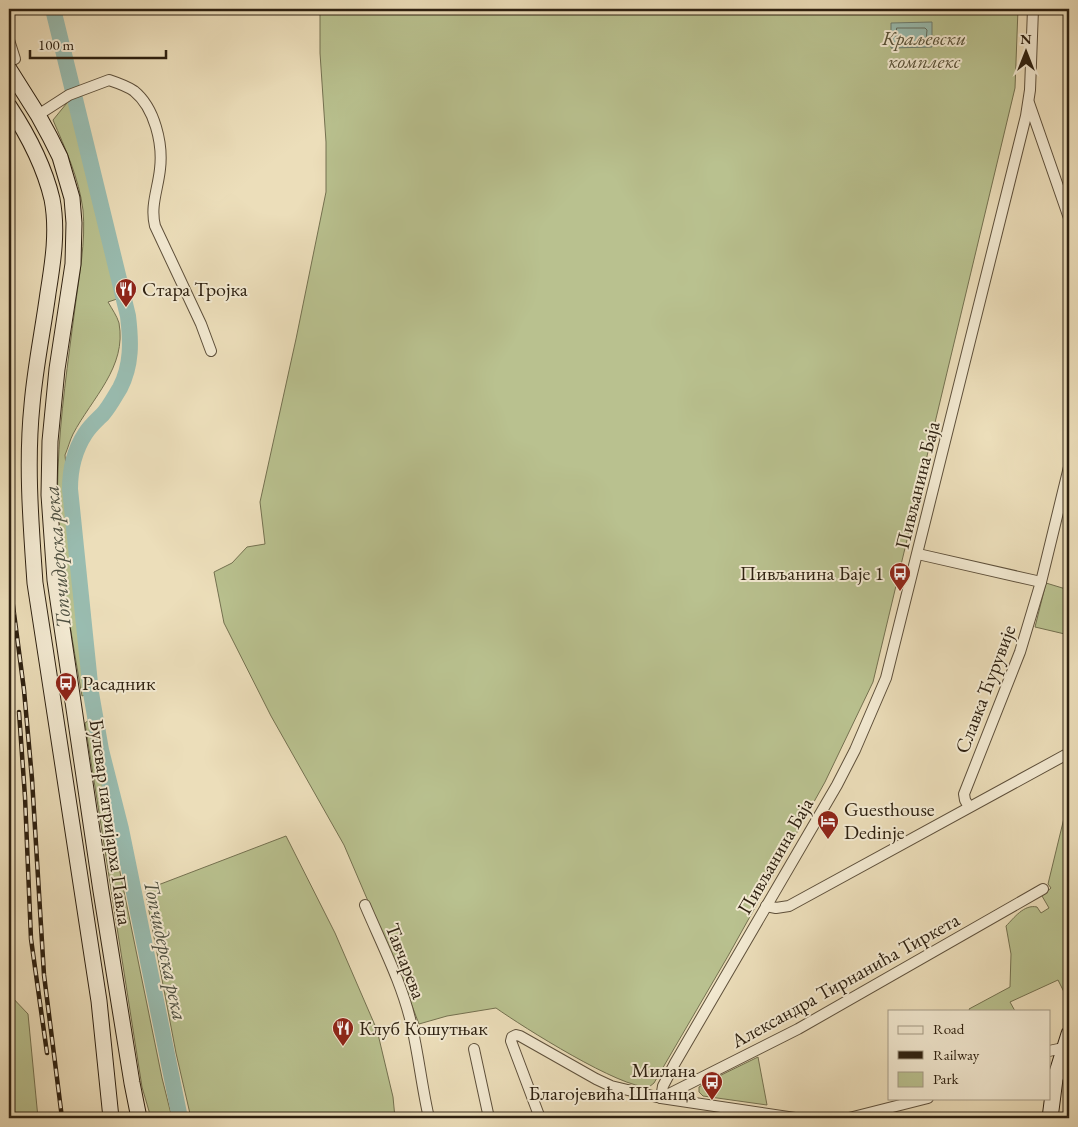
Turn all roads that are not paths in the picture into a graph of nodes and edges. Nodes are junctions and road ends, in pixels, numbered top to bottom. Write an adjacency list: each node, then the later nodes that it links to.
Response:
1 (1033, 9): 4 (street, Пивљанина Баја)
2 (9, 40): 3 (street)
3 (12, 64): 6 (main road, Булевар патријарха Павла)
4 (1029, 102): 7 (street); 10 (street, Пивљанина Баја)
5 (9, 106): 22 (main road, Булевар патријарха Павла)
6 (38, 115): 8 (street); 23 (main road, Булевар патријарха Павла)
7 (1069, 218)
8 (211, 352)
9 (1069, 467): 11 (street, Славка Ћурувије)
10 (918, 554): 11 (street); 16 (street, Пивљанина Баја)
11 (1041, 582): 13 (street, Славка Ћурувије)
12 (1069, 753): 13 (street)
13 (968, 807): 16 (street)
14 (1043, 890): 19 (street, Александра Тирнанића Тиркета)
15 (365, 905): 24 (street, Тавчарева)
16 (766, 906): 19 (street, Пивљанина Баја)
17 (1063, 1045): 28 (main road)
18 (474, 1050): 25 (street)
19 (661, 1098): 21 (street); 26 (street)
20 (920, 1100): 27 (street)
21 (539, 1117)
22 (111, 1118)
23 (139, 1118)
24 (429, 1118)
25 (489, 1118)
26 (795, 1118)
27 (849, 1118)
28 (1050, 1118)

